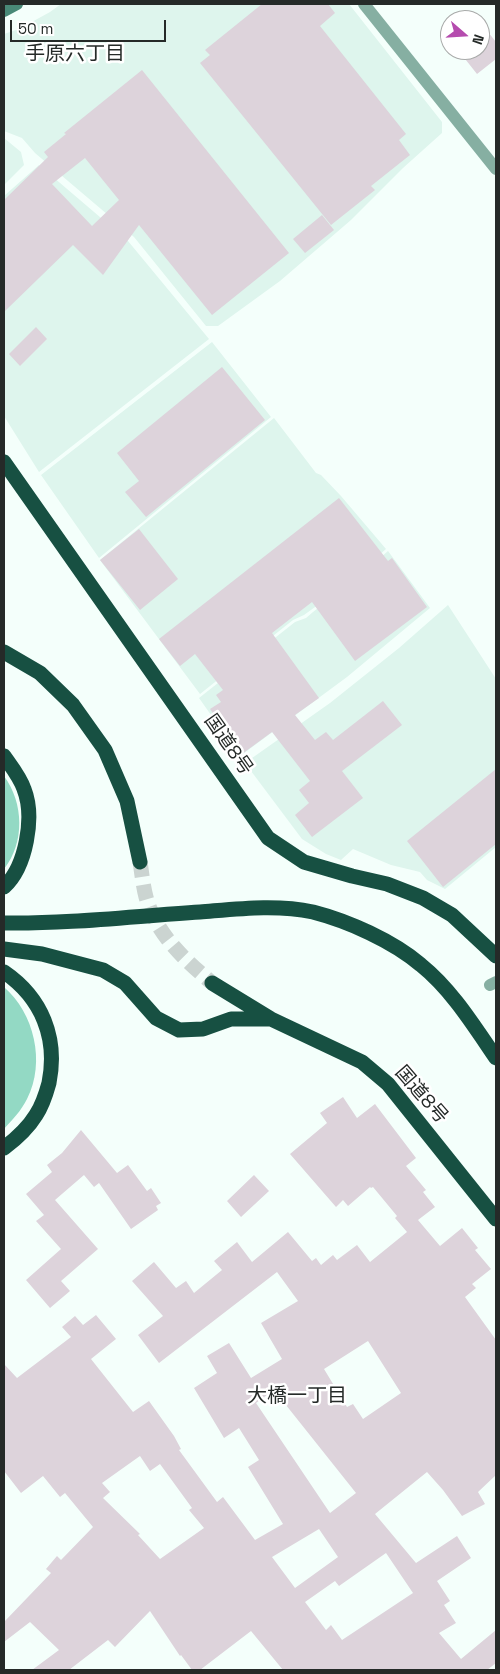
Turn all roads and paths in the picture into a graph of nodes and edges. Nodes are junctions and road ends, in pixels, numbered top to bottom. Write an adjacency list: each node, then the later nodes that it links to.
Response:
1 (17, 4): 3 (street)
2 (364, 4): 4 (street)
3 (4, 11)
4 (496, 169)
5 (4, 462): 12 (highway, 国道8号)
6 (4, 652): 8 (highway)
7 (4, 756): 9 (highway)
8 (140, 862)
9 (4, 887)
10 (4, 923): 16 (highway)
11 (4, 949): 15 (highway)
12 (496, 956)
13 (4, 972): 17 (highway)
14 (212, 983): 15 (highway, 国道8号)
15 (271, 1019): 18 (highway, 国道8号)
16 (496, 1058)
17 (4, 1148)
18 (496, 1219)

